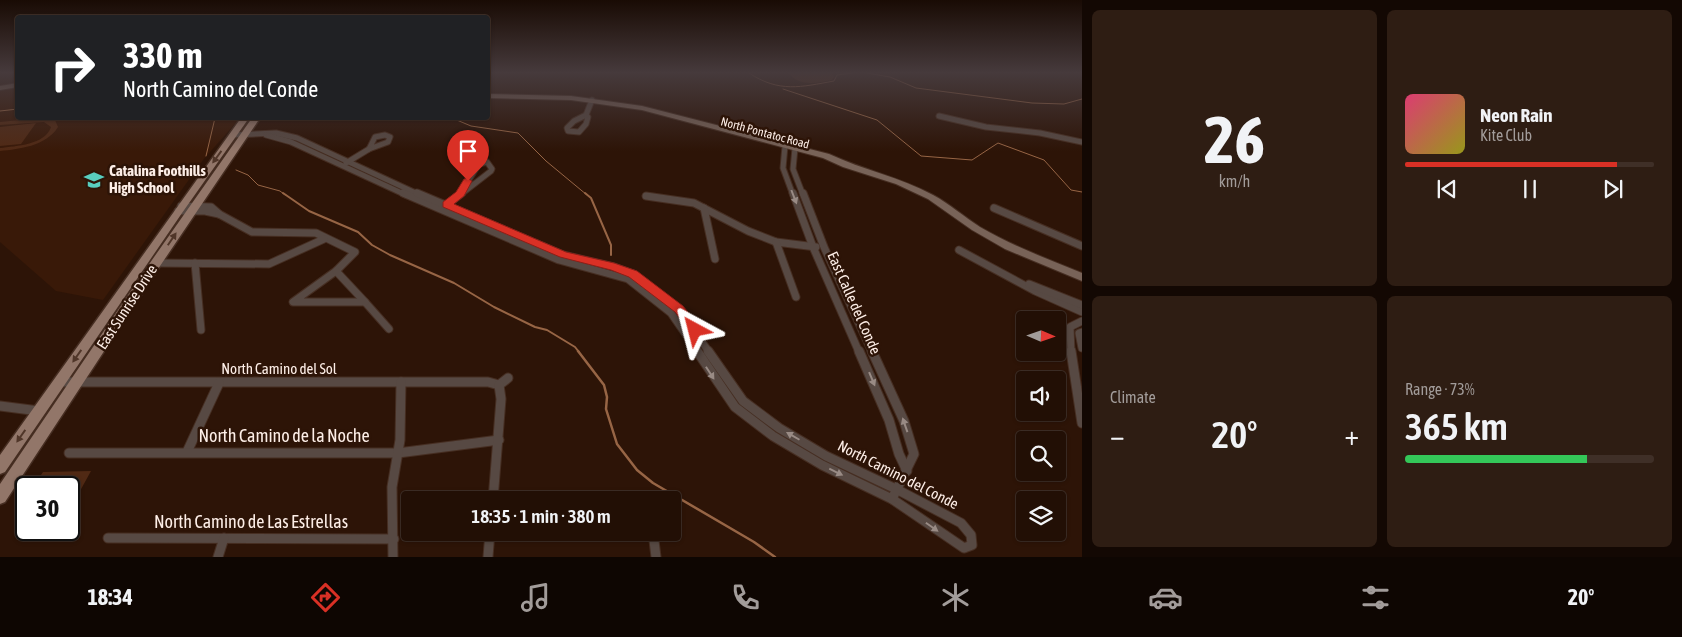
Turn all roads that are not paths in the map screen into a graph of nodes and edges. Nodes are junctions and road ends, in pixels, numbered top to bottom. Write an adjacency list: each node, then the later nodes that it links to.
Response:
1 (532, 99): 3 (street, North Pontatoc Road)
2 (490, 101): 3 (street, North Pontatoc Road)
3 (591, 103): 4 (street); 11 (street, North Pontatoc Road)
4 (586, 114)
5 (939, 116): 10 (street)
6 (244, 120): 8 (main road, East Sunrise Drive)
7 (255, 120): 9 (main road, East Sunrise Drive)
8 (233, 135): 9 (street, North Camino del Conde); 18 (main road, East Sunrise Drive, one-way to 18)
9 (244, 135): 14 (street, North Camino del Conde); 18 (main road, East Sunrise Drive)
10 (1082, 142)
11 (784, 148): 13 (street, North Pontatoc Road); 24 (street, East Calle del Conde, one-way to 24)
12 (369, 149): 14 (street)
13 (794, 150): 25 (street, East Calle del Conde); 31 (street, North Pontatoc Road)
14 (347, 163): 17 (street, North Camino del Conde)
15 (460, 194): 15 (street); 17 (street)
16 (646, 196): 19 (street)
17 (444, 207): 60 (street, North Camino del Conde, one-way to 17); 63 (street, North Camino del Conde, one-way to 63)
18 (186, 208): 21 (street); 28 (main road, East Sunrise Drive, one-way to 18); 45 (main road, East Sunrise Drive, one-way to 45)
19 (704, 208): 22 (street); 27 (street)
20 (994, 208): 23 (street)
21 (324, 238): 29 (street); 30 (street)
22 (776, 242): 24 (street); 33 (street)
23 (1082, 246)
24 (813, 247): 25 (street); 41 (street, East Calle del Conde)
25 (824, 247): 42 (street, East Calle del Conde)
26 (959, 250): 32 (street)
27 (715, 258)
28 (156, 263): 29 (street); 46 (main road, East Sunrise Drive)
29 (196, 263): 39 (street)
30 (336, 270): 34 (street); 34 (street)
31 (1082, 277)
32 (1020, 281): 35 (street); 36 (street)
33 (796, 297)
34 (365, 302): 38 (street)
35 (1082, 305)
36 (1082, 312)
37 (1082, 321): 50 (street)
38 (389, 329)
39 (201, 330)
40 (1082, 332): 43 (street)
41 (854, 336): 42 (street); 59 (street, East Calle del Conde, one-way to 59)
42 (865, 336): 59 (street, East Calle del Conde, one-way to 42)
43 (1082, 348)
44 (508, 378): 49 (street)
45 (59, 382): 46 (street, North Camino del Sol); 52 (main road, East Sunrise Drive)
46 (78, 382): 48 (street, North Camino del Sol); 62 (main road, East Sunrise Drive)
47 (401, 382): 48 (street, North Camino del Sol); 49 (street, North Camino del Sol); 57 (street)
48 (219, 383): 55 (street)
49 (499, 385): 54 (street)
50 (1079, 389): 53 (street)
51 (0, 406): 52 (street)
52 (39, 411): 58 (main road, East Sunrise Drive, one-way to 58)
53 (1082, 422)
54 (499, 440): 57 (street, North Camino de la Noche); 61 (street)
55 (187, 452): 56 (street, North Camino de la Noche); 57 (street, North Camino de la Noche)
56 (69, 453)
57 (398, 453): 66 (street)
58 (0, 467)
59 (907, 471): 60 (street, East Calle del Conde)
60 (898, 490): 63 (street, East Calle del Conde); 63 (street, North Camino del Conde, one-way to 60)
61 (494, 491)
62 (0, 497)
63 (892, 499)
64 (108, 538): 65 (street, North Camino de Las Estrellas)
65 (224, 538): 66 (street, North Camino de Las Estrellas); 69 (street)
66 (394, 538): 70 (street)
67 (489, 541): 71 (street)
68 (654, 541): 72 (street)
69 (218, 557)
70 (393, 557)
71 (488, 557)
72 (656, 557)

